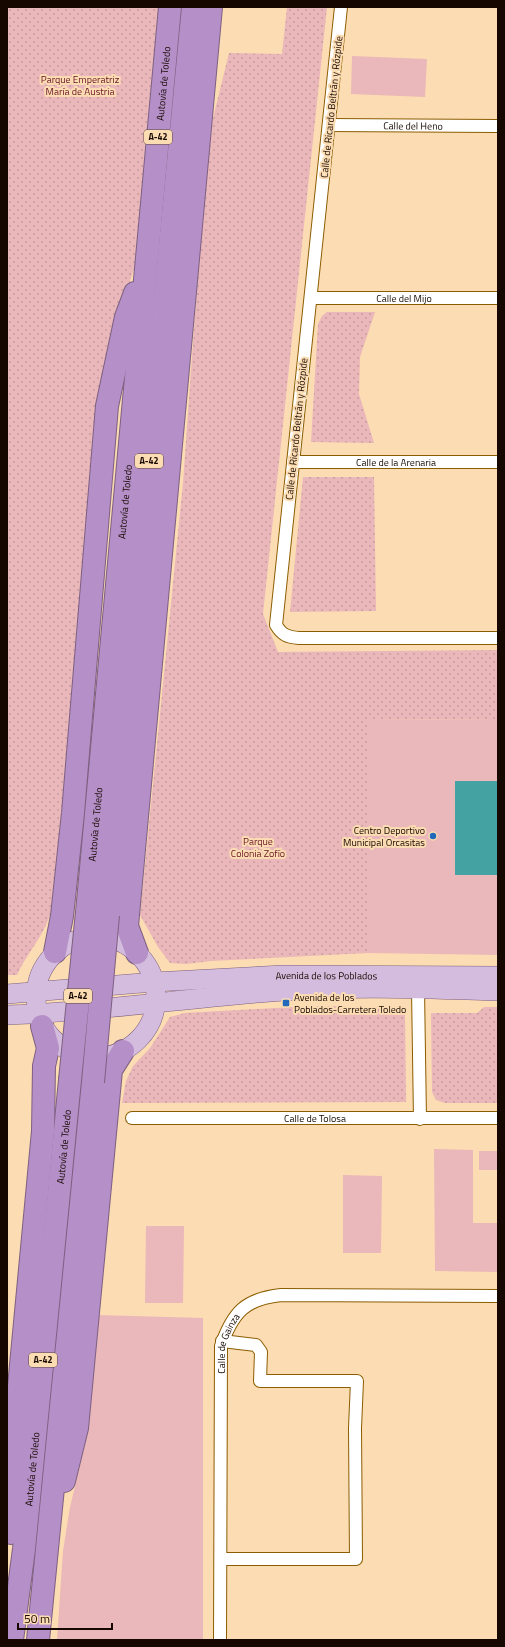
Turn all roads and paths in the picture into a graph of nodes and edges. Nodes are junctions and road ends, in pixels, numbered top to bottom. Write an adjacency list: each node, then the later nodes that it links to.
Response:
1 (170, 7): 7 (highway, Autovía de Toledo / A-42)
2 (193, 7): 32 (highway, A-42, bridge)
3 (211, 7): 14 (highway)
4 (341, 7): 5 (street, Calle de Ricardo Beltrán y Rózpide)
5 (329, 125): 6 (street, Calle del Heno); 8 (street, Calle de Ricardo Beltrán y Rózpide)
6 (498, 126)
7 (145, 268): 13 (highway); 37 (highway, Autovía de Toledo / A-42, bridge)
8 (311, 298): 9 (street, Calle del Mijo); 10 (street, Calle de Ricardo Beltrán y Rózpide)
9 (498, 298)
10 (293, 462): 11 (street, Calle de la Arenaria); 12 (street, Calle de Ricardo Beltrán y Rózpide)
11 (498, 462)
12 (498, 638)
13 (55, 952): 14 (main road); 19 (main road)
14 (137, 953): 16 (main road)
15 (498, 976): 16 (main road, Avenida de los Poblados)
16 (154, 982): 19 (main road, Avenida de los Poblados); 21 (main road)
17 (418, 989): 18 (main road, Avenida de los Poblados); 21 (main road, Avenida de los Poblados); 26 (street)
18 (498, 991)
19 (36, 992): 20 (main road, Avenida de los Poblados); 23 (main road)
20 (7, 994)
21 (156, 1002): 23 (main road, Avenida de los Poblados); 24 (main road)
22 (7, 1015): 23 (main road, Avenida de los Poblados)
23 (40, 1020): 24 (main road); 30 (highway)
24 (124, 1051): 32 (highway)
25 (132, 1118): 26 (street, Calle de Tolosa)
26 (420, 1118): 27 (street, Calle de Tolosa)
27 (498, 1118)
28 (498, 1296): 29 (street, Calle de Gainza)
29 (222, 1341): 33 (street, Calle de Gainza); 33 (street)
30 (18, 1396): 31 (street); 34 (highway)
31 (7, 1494)
32 (46, 1556): 38 (highway, A-42)
33 (221, 1559): 39 (street, Calle de Gainza)
34 (7, 1584)
35 (7, 1624): 36 (highway)
36 (8, 1640)
37 (12, 1640)
38 (38, 1640)
39 (220, 1640)

